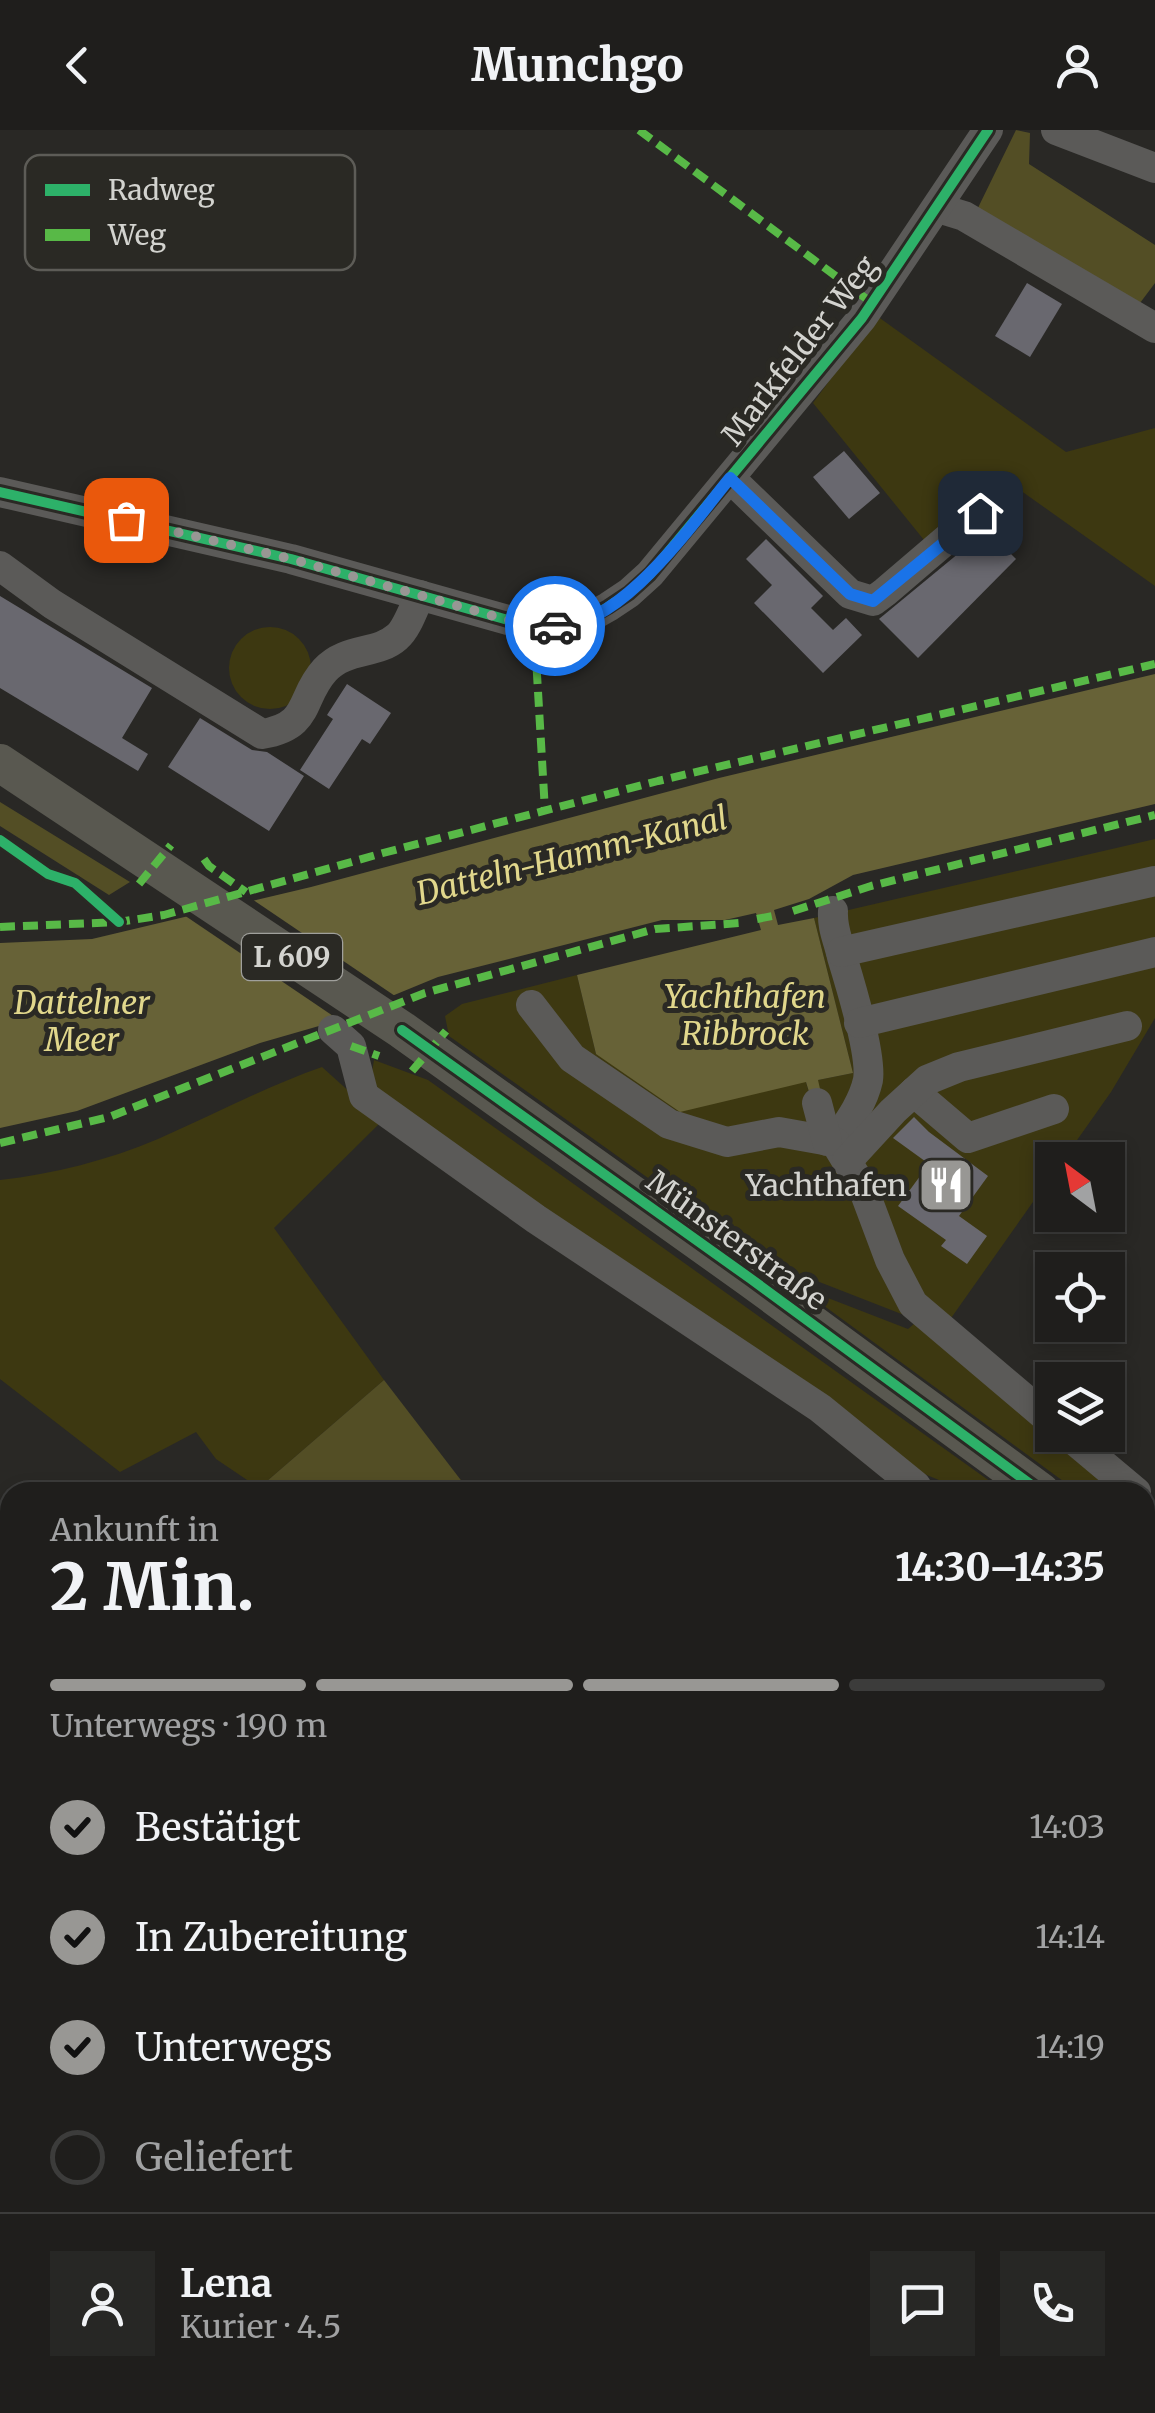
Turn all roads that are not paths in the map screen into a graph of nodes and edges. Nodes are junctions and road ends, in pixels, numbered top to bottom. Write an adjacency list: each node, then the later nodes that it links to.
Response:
1 (988, 130): 4 (street, Markfelder Weg)
2 (1056, 130): 3 (street)
3 (1155, 168)
4 (938, 208): 5 (street); 6 (street, Markfelder Weg)
5 (1155, 328)
6 (730, 478): 8 (street); 10 (street, Markfelder Weg)
7 (0, 492): 10 (street, Markfelder Weg)
8 (1004, 526)
9 (0, 566): 10 (street)
10 (420, 595)
11 (0, 762): 27 (main road, Münsterstraße / L 609)
12 (1155, 881): 14 (street)
13 (833, 911): 14 (street)
14 (841, 952): 17 (street)
15 (1154, 952): 17 (street)
16 (531, 1005): 23 (street)
17 (859, 1023): 23 (street)
18 (1127, 1026): 20 (street)
19 (333, 1030): 26 (street)
20 (914, 1092): 22 (street); 23 (street)
21 (818, 1104): 23 (street)
22 (1054, 1109)
23 (836, 1148): 24 (street)
24 (1035, 1408)
25 (1088, 1452): 28 (street)
26 (910, 1482)
27 (1027, 1482)
28 (1124, 1482)

